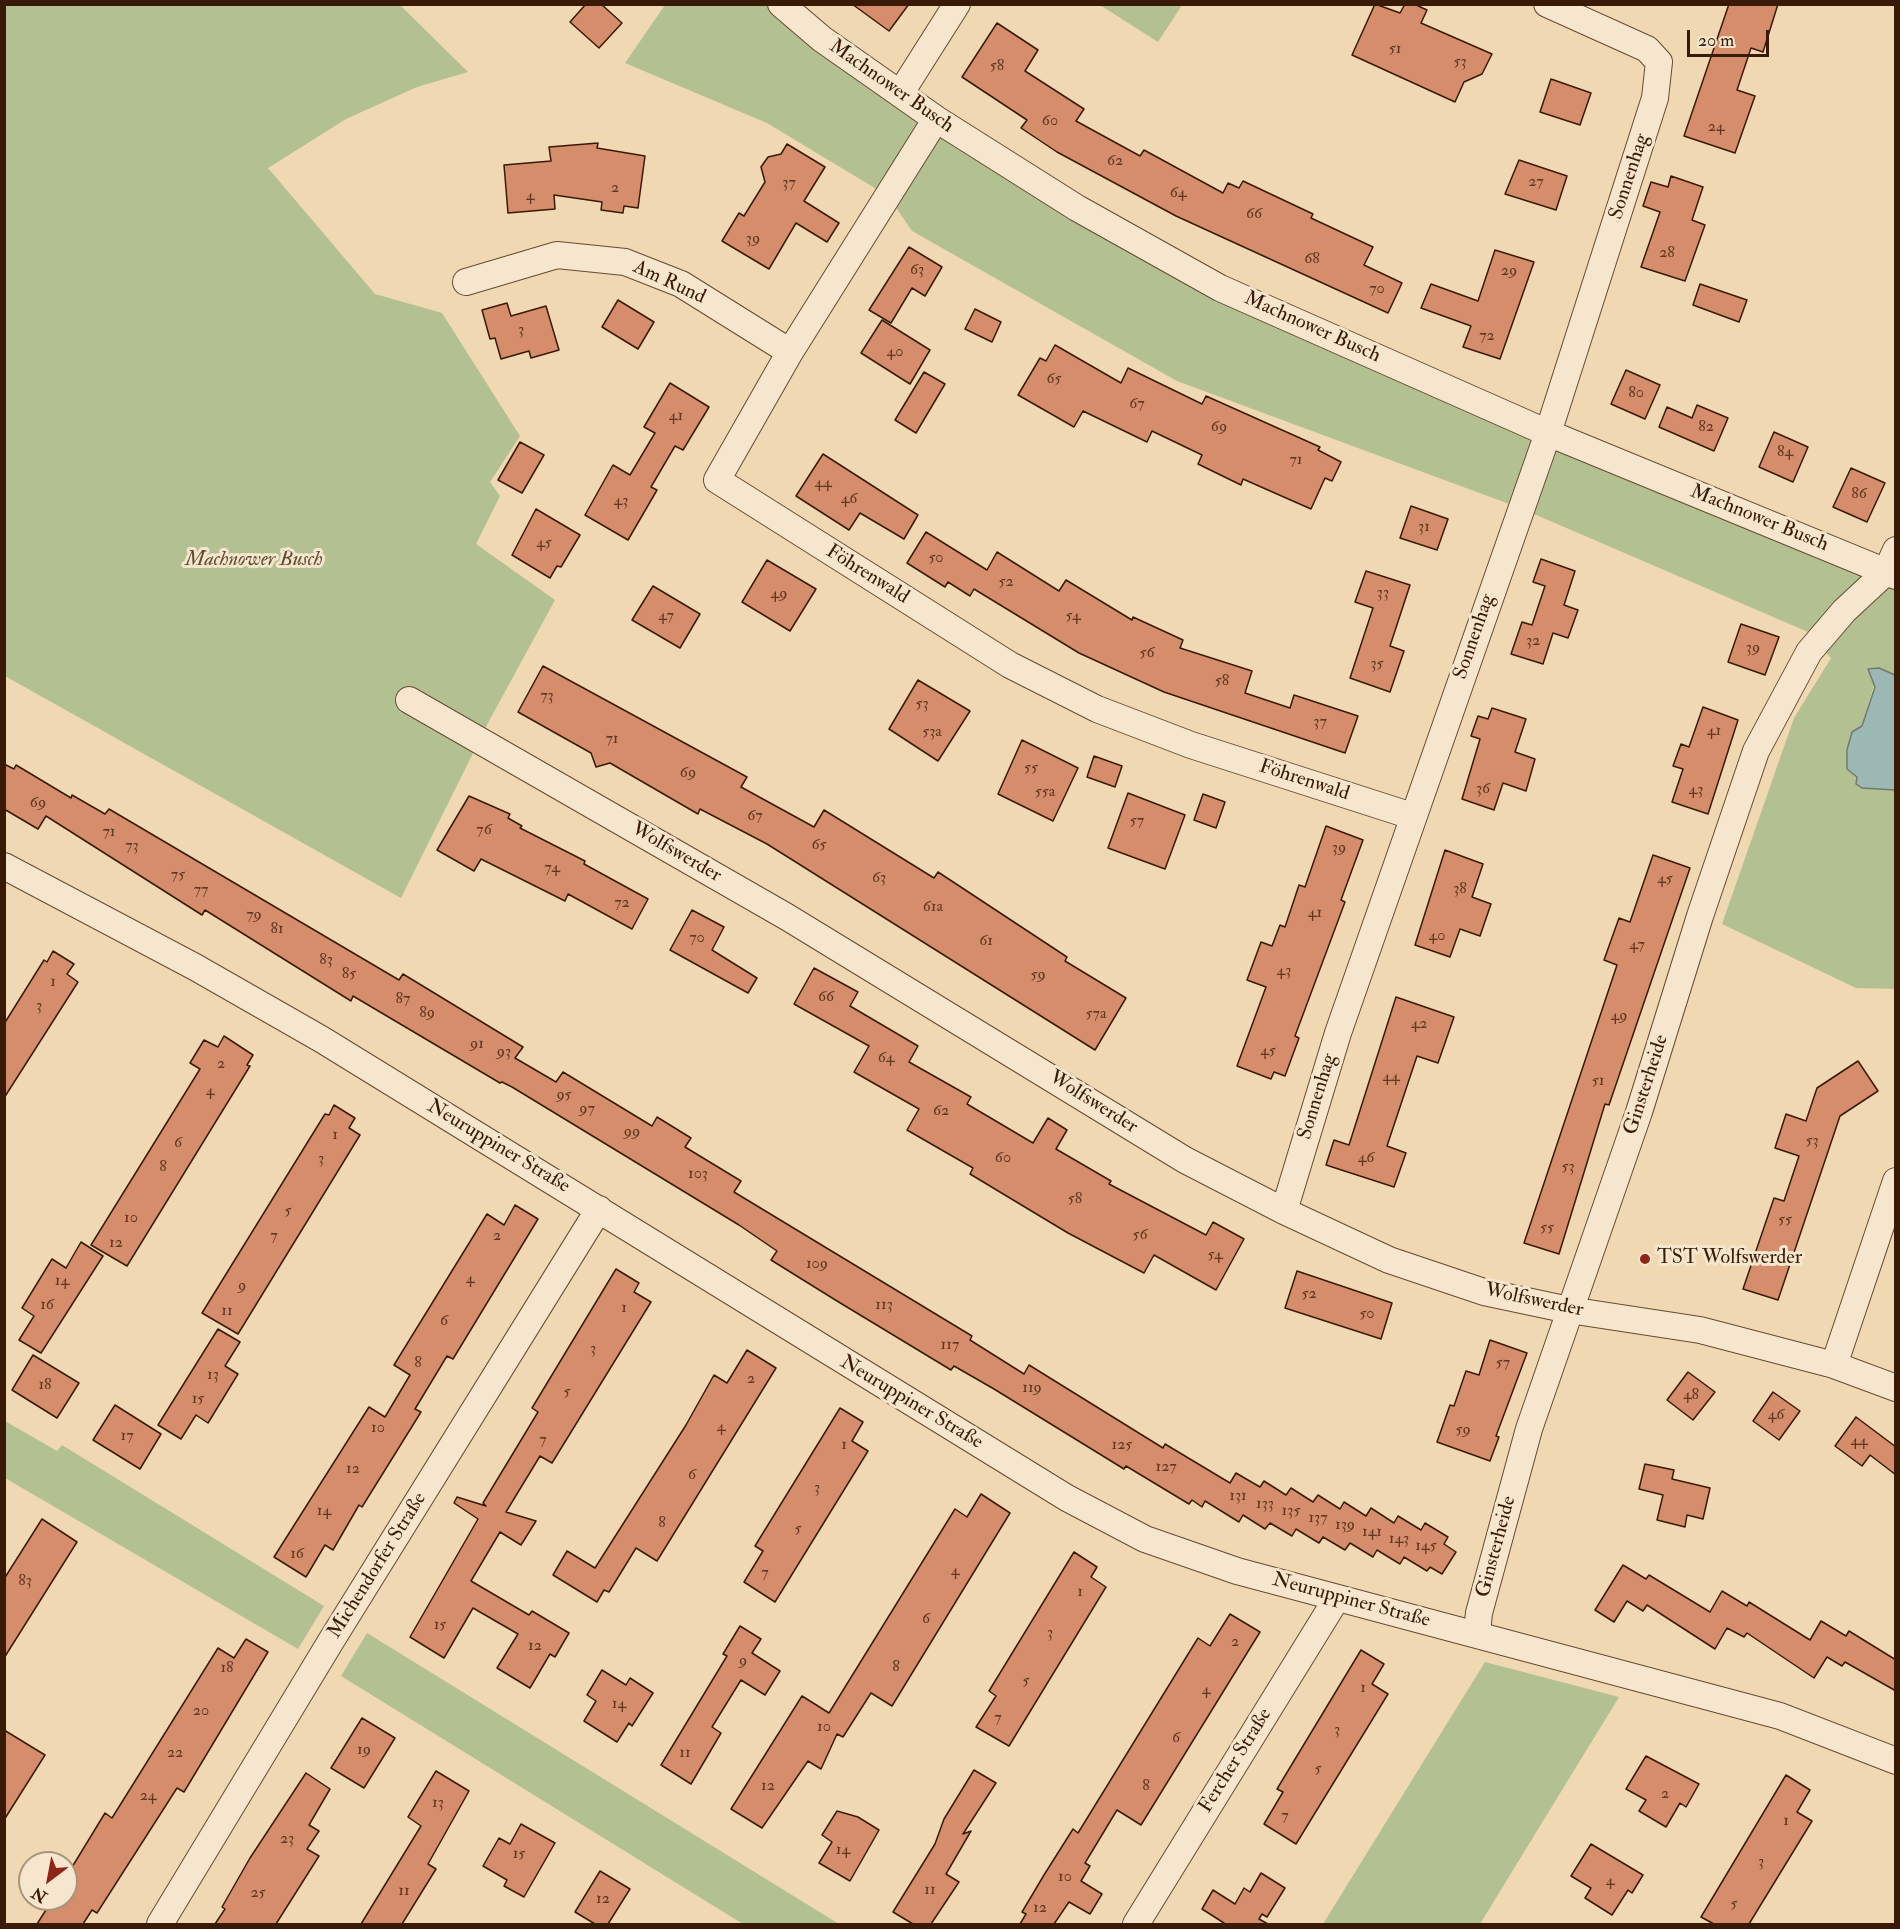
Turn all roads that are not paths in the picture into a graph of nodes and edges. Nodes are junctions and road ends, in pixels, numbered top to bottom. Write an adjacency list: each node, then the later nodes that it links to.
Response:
1 (780, 4): 4 (street, Machnower Busch)
2 (957, 4): 4 (street)
3 (1547, 4): 8 (street, Sonnenhag)
4 (900, 94): 5 (street, Machnower Busch)
5 (936, 119): 7 (street, Föhrenwald); 8 (street, Machnower Busch)
6 (466, 282): 7 (street, Am Rund)
7 (790, 352): 11 (street, Föhrenwald)
8 (1548, 433): 9 (street, Machnower Busch); 11 (street, Sonnenhag)
9 (1892, 566): 16 (street, Ginsterheide)
10 (409, 700): 15 (street, Wolfswerder)
11 (1412, 816): 15 (street, Sonnenhag)
12 (4, 866): 14 (street, Neuruppiner Straße)
13 (1896, 1181): 17 (street)
14 (599, 1209): 19 (street, Neuruppiner Straße); 22 (street, Michendorfer Straße)
15 (1284, 1211): 16 (street, Wolfswerder)
16 (1569, 1310): 17 (street, Wolfswerder); 20 (street, Ginsterheide)
17 (1834, 1365): 18 (street, Wolfswerder)
18 (1896, 1388)
19 (1337, 1598): 20 (street, Neuruppiner Straße); 23 (street, Fercher Straße)
20 (1477, 1634): 21 (street, Neuruppiner Straße)
21 (1896, 1761)
22 (160, 1924)
23 (1136, 1924)

